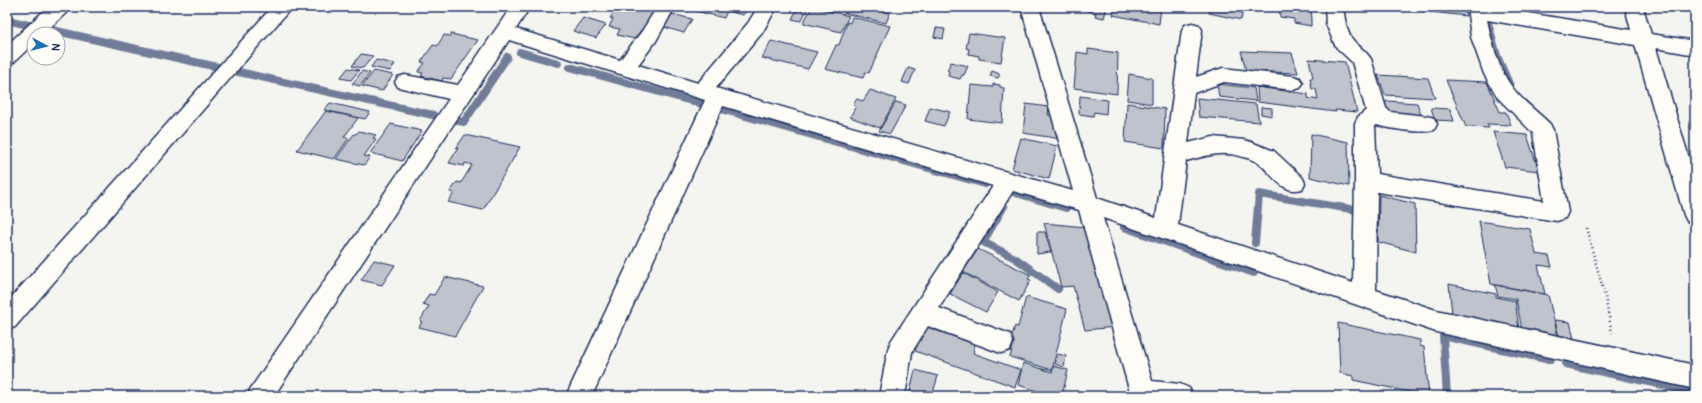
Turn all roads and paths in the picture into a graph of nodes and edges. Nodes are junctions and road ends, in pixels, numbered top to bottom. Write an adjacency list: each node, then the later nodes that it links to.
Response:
1 (60, 7): 14 (street)
2 (283, 7): 33 (street)
3 (521, 7): 11 (street)
4 (666, 7): 15 (street)
5 (768, 7): 20 (street)
6 (1030, 7): 27 (street)
7 (1334, 7): 21 (street)
8 (1634, 7): 12 (street)
9 (1476, 9): 12 (street); 25 (street)
10 (1192, 30): 18 (street)
11 (504, 32): 15 (street); 19 (street)
12 (1644, 40): 13 (street); 28 (street)
13 (1695, 48)
14 (7, 57)
15 (624, 69): 20 (street)
16 (405, 82): 19 (street)
17 (1293, 82): 18 (street)
18 (1184, 89): 23 (street)
19 (463, 94): 38 (street)
20 (709, 94): 24 (street); 39 (street)
21 (1377, 112): 22 (street); 25 (street)
22 (1427, 124)
23 (1176, 155): 26 (street); 30 (street)
24 (1008, 181): 27 (street); 32 (street)
25 (1366, 181): 31 (street)
26 (1294, 183)
27 (1088, 204): 30 (street); 37 (street)
28 (1695, 215)
29 (1586, 228): 35 (path)
30 (1166, 230): 31 (street)
31 (1364, 296): 35 (street)
32 (923, 313): 34 (street); 40 (street)
33 (7, 319)
34 (1001, 342)
35 (1618, 360): 36 (street)
36 (1695, 377)
37 (1144, 394): 41 (street)
38 (260, 396)
39 (579, 396)
40 (892, 396)
41 (1180, 396)

